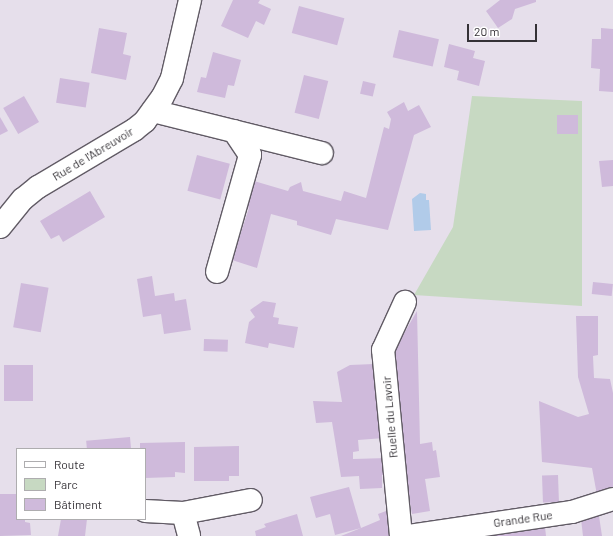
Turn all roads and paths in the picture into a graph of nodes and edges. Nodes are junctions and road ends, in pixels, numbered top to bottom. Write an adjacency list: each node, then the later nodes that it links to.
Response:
1 (188, 1): 2 (street, Rue de l'Abreuvoir)
2 (153, 111): 3 (street); 5 (street, Rue de l'Abreuvoir)
3 (234, 131): 4 (street); 6 (street)
4 (322, 153)
5 (0, 227)
6 (217, 272)
7 (405, 302): 13 (street, Ruelle du Lavoir)
8 (613, 499): 14 (street, Grande Rue)
9 (251, 500): 11 (street)
10 (146, 511): 11 (street)
11 (183, 513): 12 (street)
12 (188, 536)
13 (401, 536)
14 (408, 536)

